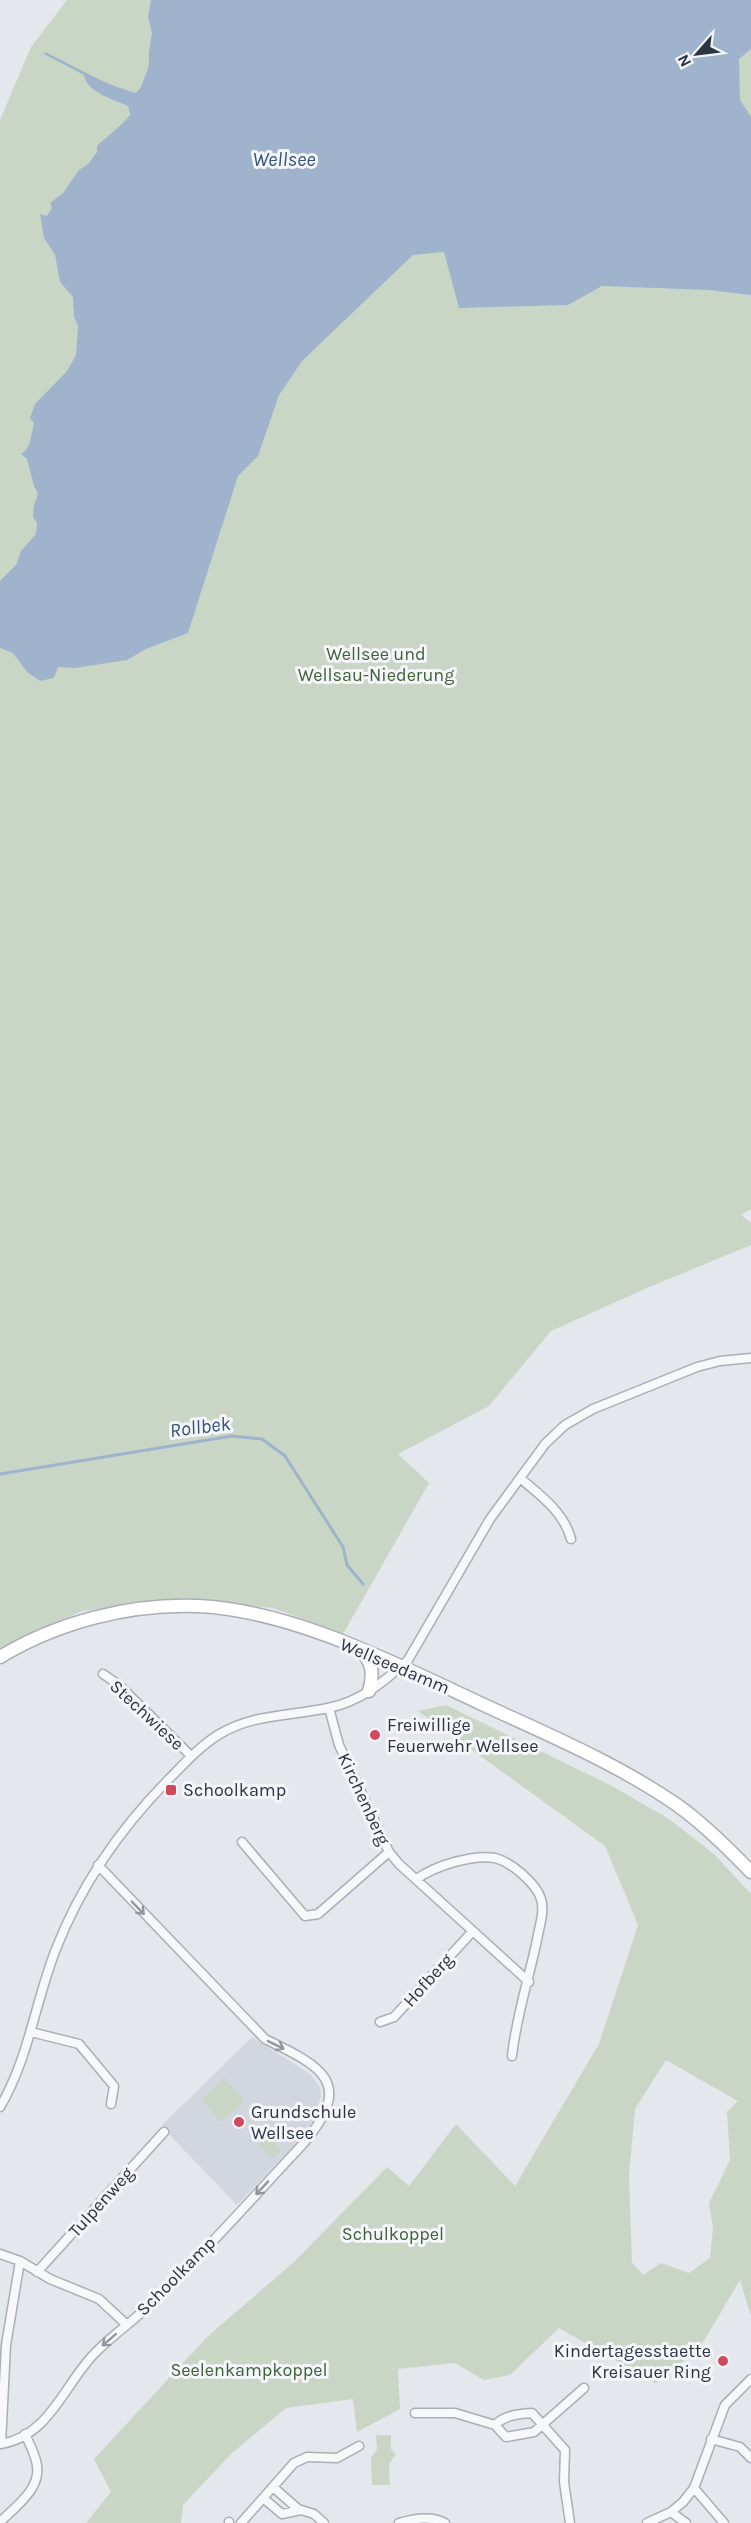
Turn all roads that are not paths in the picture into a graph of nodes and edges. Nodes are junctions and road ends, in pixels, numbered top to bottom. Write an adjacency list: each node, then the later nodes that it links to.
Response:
1 (751, 1358): 2 (street)
2 (520, 1478): 3 (street); 6 (street)
3 (571, 1539)
4 (358, 1648): 5 (main road, Wellseedamm); 6 (main road, Wellseedamm); 8 (main road)
5 (0, 1657)
6 (401, 1667): 8 (street); 14 (main road, Wellseedamm)
7 (103, 1674): 10 (street, Stechwiese)
8 (369, 1691): 9 (street)
9 (329, 1708): 10 (street); 12 (street, Kirchenberg)
10 (191, 1756): 13 (street)
11 (242, 1842): 12 (street)
12 (389, 1852): 15 (street, Kirchenberg)
13 (98, 1865): 19 (street); 27 (street, Schoolkamp, one-way to 27)
14 (751, 1872)
15 (417, 1879): 16 (street, Kirchenberg); 17 (street)
16 (472, 1932): 17 (street, Kirchenberg); 18 (street, Hofberg)
17 (528, 1982): 20 (street)
18 (380, 2022)
19 (31, 2032): 21 (street); 22 (street)
20 (512, 2056)
21 (111, 2103)
22 (0, 2107)
23 (164, 2132): 26 (street, Tulpenweg)
24 (0, 2254): 25 (street)
25 (20, 2261): 26 (street); 35 (street)
26 (37, 2272): 27 (street)
27 (127, 2325): 33 (street, Schoolkamp, one-way to 33)
28 (751, 2379): 34 (street)
29 (584, 2388): 31 (street)
30 (415, 2413): 32 (street)
31 (542, 2424): 32 (street); 32 (street); 48 (street)
32 (495, 2426)
33 (25, 2434): 35 (street, Schoolkamp); 43 (street)
34 (711, 2439): 37 (street); 39 (street)
35 (1, 2444)
36 (359, 2446): 38 (street)
37 (751, 2458)
38 (273, 2487): 40 (street); 41 (street)
39 (694, 2488): 42 (street); 51 (street)
40 (263, 2498): 41 (street); 44 (street)
41 (301, 2510): 45 (street)
42 (671, 2512): 49 (street); 50 (street)
43 (0, 2522)
44 (241, 2523)
45 (324, 2523)
46 (399, 2523): 47 (street)
47 (445, 2523)
48 (570, 2523)
49 (647, 2523)
50 (686, 2523)
51 (724, 2523)

